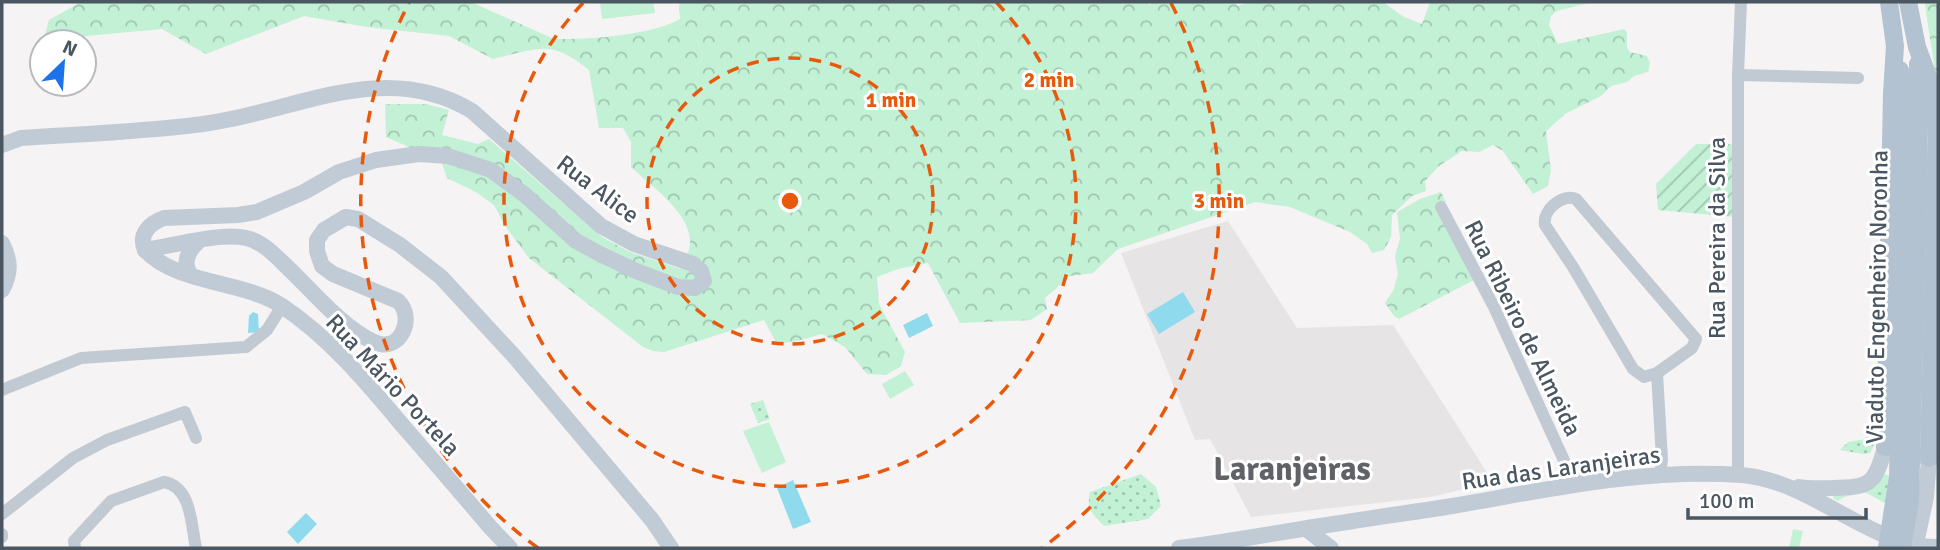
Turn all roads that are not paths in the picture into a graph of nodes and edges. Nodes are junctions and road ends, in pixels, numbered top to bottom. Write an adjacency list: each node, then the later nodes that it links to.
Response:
1 (1741, 2): 6 (street, Rua Pereira da Silva)
2 (1889, 2): 4 (main road)
3 (1908, 2): 5 (main road)
4 (1895, 46): 9 (main road, Viaduto Engenheiro Noronha); 20 (main road)
5 (1917, 47): 9 (main road, Viaduto Engenheiro Noronha); 21 (main road)
6 (1738, 75): 7 (street); 23 (street, Rua Pereira da Silva)
7 (1858, 78)
8 (2, 145): 13 (street, Rua Alice)
9 (1912, 165): 35 (main road, Viaduto Engenheiro Noronha, bridge); 45 (main road, Viaduto Engenheiro Noronha, bridge)
10 (1441, 207): 22 (street, Rua Ribeiro de Almeida)
11 (200, 241): 13 (street); 14 (street); 40 (street)
12 (2, 243): 15 (street)
13 (145, 250): 14 (street, Rua Mário Portela)
14 (190, 274): 16 (street, Rua Mário Portela)
15 (2, 290)
16 (282, 306): 18 (street); 39 (street, Rua Mário Portela)
17 (1657, 373): 17 (street); 24 (street)
18 (2, 390)
19 (196, 438): 30 (street)
20 (1885, 447): 21 (street); 26 (street)
21 (1929, 458): 28 (street)
22 (1567, 467): 25 (street, Rua Ribeiro de Almeida); 27 (street, Rua Ribeiro de Almeida)
23 (1738, 475): 24 (street, Rua das Laranjeiras); 26 (street, Rua das Laranjeiras)
24 (1660, 476): 25 (street, Rua das Laranjeiras)
25 (1580, 485): 27 (street, Rua das Laranjeiras)
26 (1786, 485): 33 (street, Rua das Laranjeiras)
27 (1559, 488): 31 (street, Rua das Laranjeiras)
28 (1926, 497): 29 (street); 35 (street)
29 (1938, 512)
30 (2, 514)
31 (1346, 522): 32 (street, Rua das Laranjeiras); 43 (street)
32 (1306, 529): 34 (street, Rua das Laranjeiras); 42 (street)
33 (1877, 531): 35 (street, Rua das Laranjeiras); 44 (street)
34 (1209, 546): 41 (street, Rua das Laranjeiras)
35 (1911, 547): 36 (street, Rua das Laranjeiras)
36 (1938, 547)
37 (75, 548): 38 (street)
38 (196, 548)
39 (510, 548)
40 (671, 548)
41 (1179, 548)
42 (1331, 548)
43 (1338, 548)
44 (1874, 548)
45 (1887, 548)

